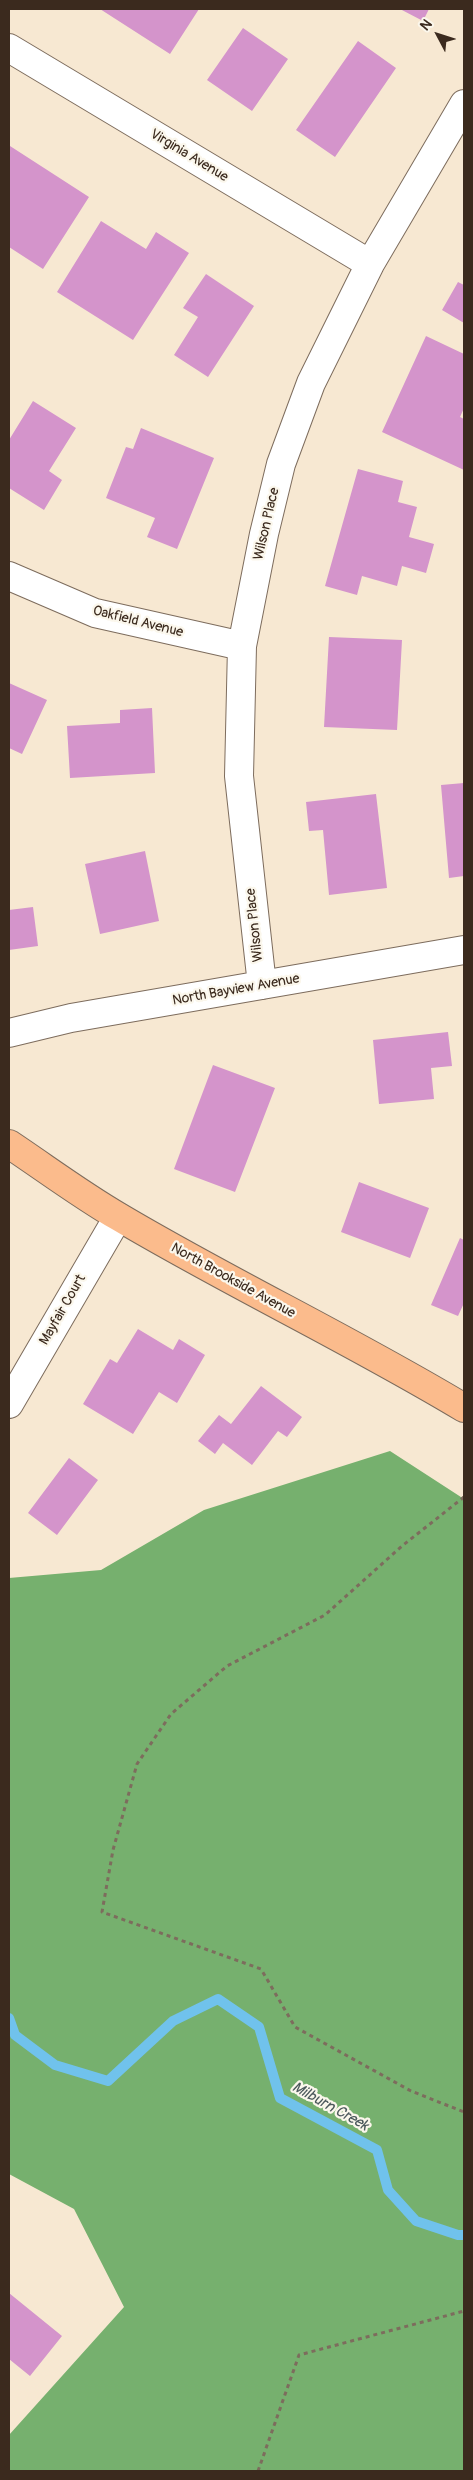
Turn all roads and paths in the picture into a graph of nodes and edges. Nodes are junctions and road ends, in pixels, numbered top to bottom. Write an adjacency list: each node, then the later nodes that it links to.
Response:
1 (9, 48): 3 (street, Virginia Avenue)
2 (464, 104): 3 (street, Wilson Place)
3 (370, 264): 5 (street, Wilson Place)
4 (9, 576): 5 (street, Oakfield Avenue)
5 (242, 646): 7 (street, Wilson Place)
6 (464, 950): 7 (street, North Bayview Avenue)
7 (262, 985): 8 (street, North Bayview Avenue)
8 (9, 1033)
9 (9, 1144): 10 (main road, North Brookside Avenue)
10 (118, 1216): 11 (street, Mayfair Court); 12 (main road, North Brookside Avenue)
11 (9, 1404)
12 (464, 1408)
13 (464, 1497): 14 (path)
14 (464, 2112)
15 (464, 2311): 16 (path)
16 (258, 2471)

